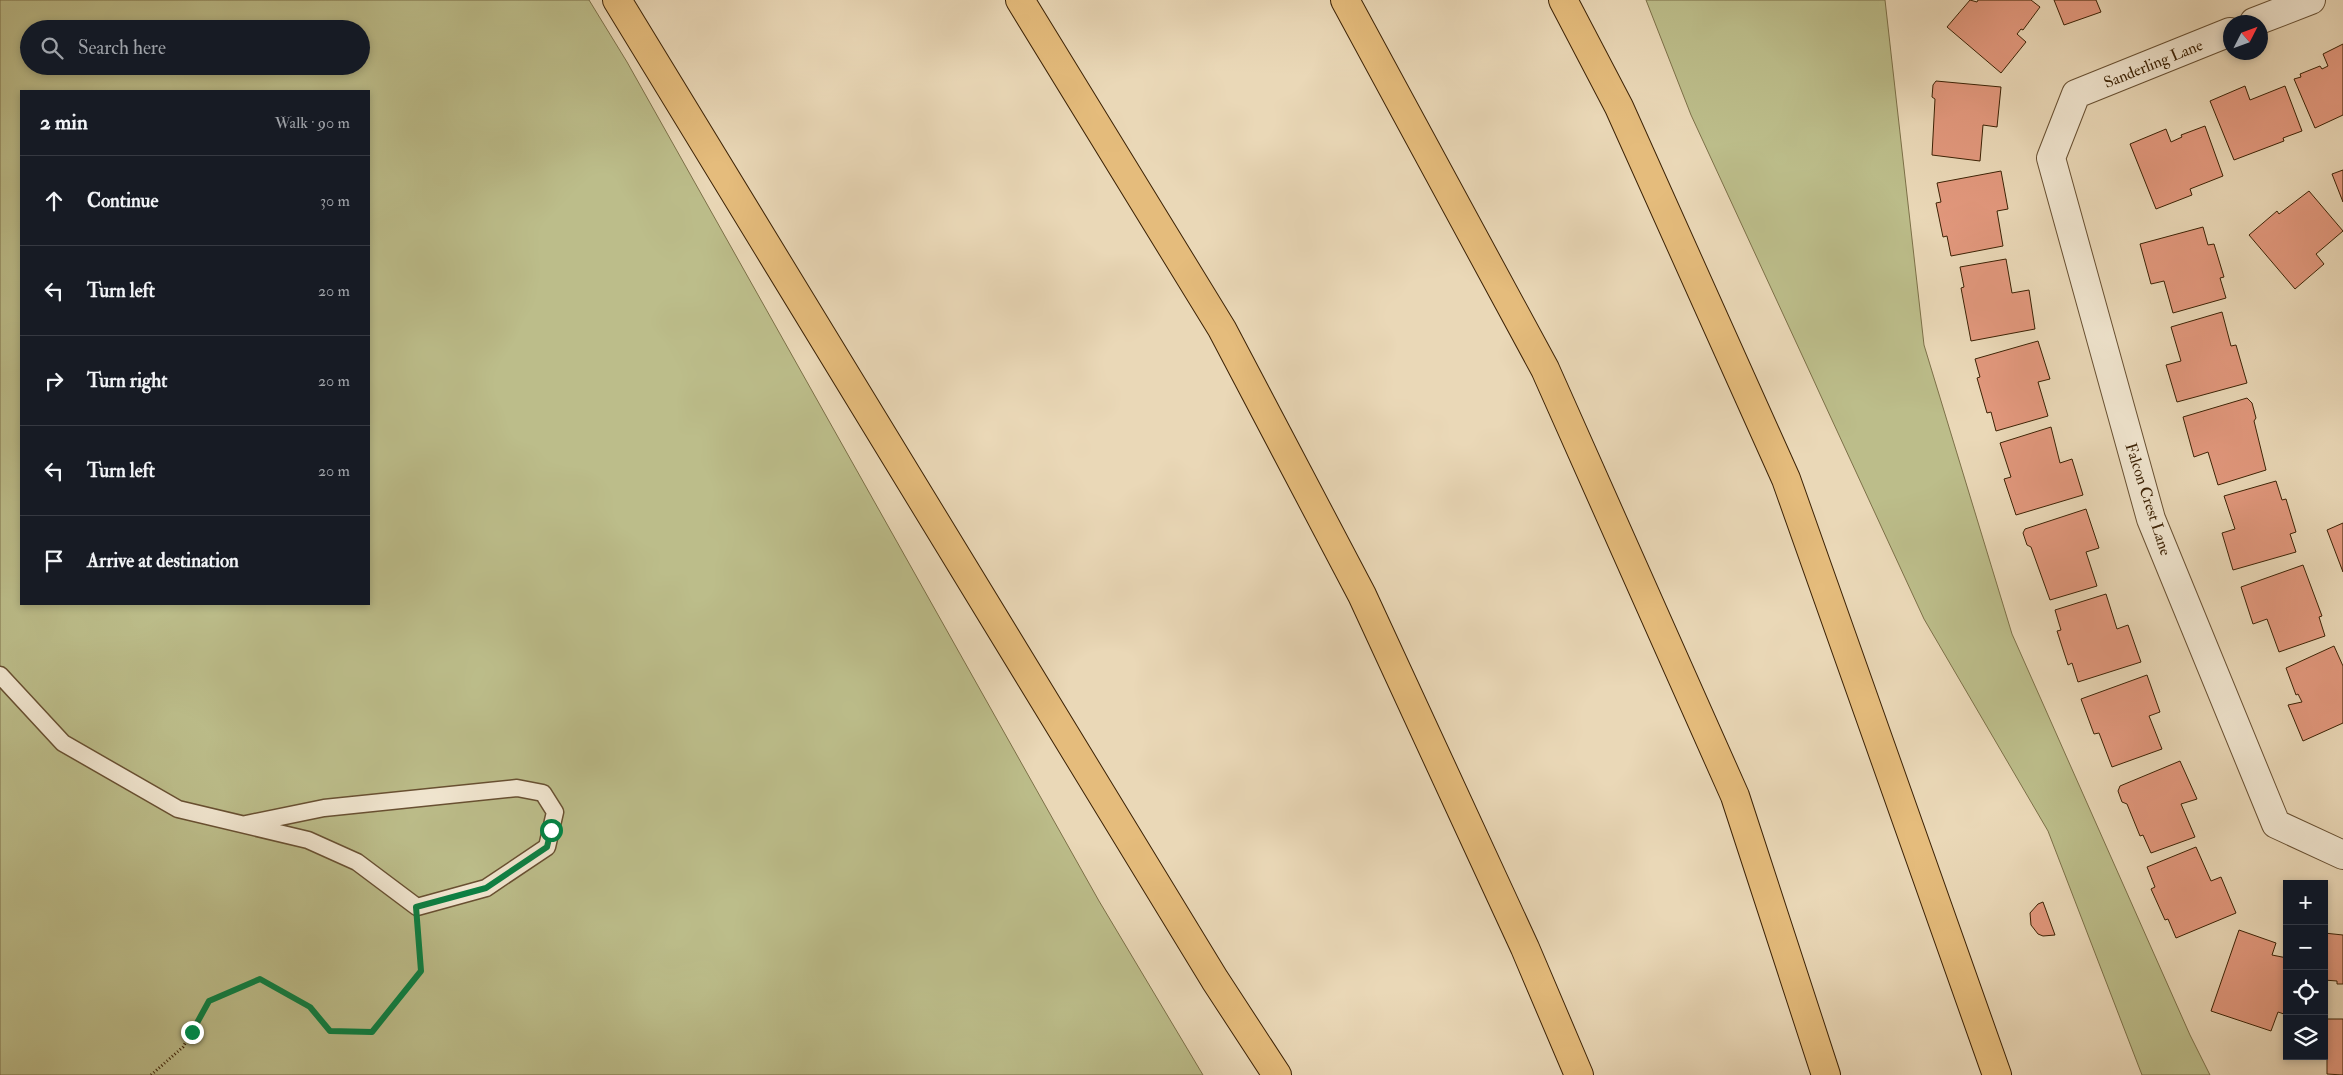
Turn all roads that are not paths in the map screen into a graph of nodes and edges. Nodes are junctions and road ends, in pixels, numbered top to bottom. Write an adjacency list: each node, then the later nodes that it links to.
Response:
1 (617, 0): 12 (highway)
2 (1020, 0): 13 (highway)
3 (1345, 0): 14 (highway)
4 (1563, 0): 15 (highway)
5 (2311, 0): 6 (street)
6 (2268, 17)
7 (2223, 35): 8 (street, Sanderling Lane)
8 (2076, 94): 11 (street, Falcon Crest Lane)
9 (0, 674): 10 (lane)
10 (246, 824): 10 (lane)
11 (2343, 855)
12 (1277, 1075)
13 (1579, 1075)
14 (1826, 1075)
15 (1997, 1075)

